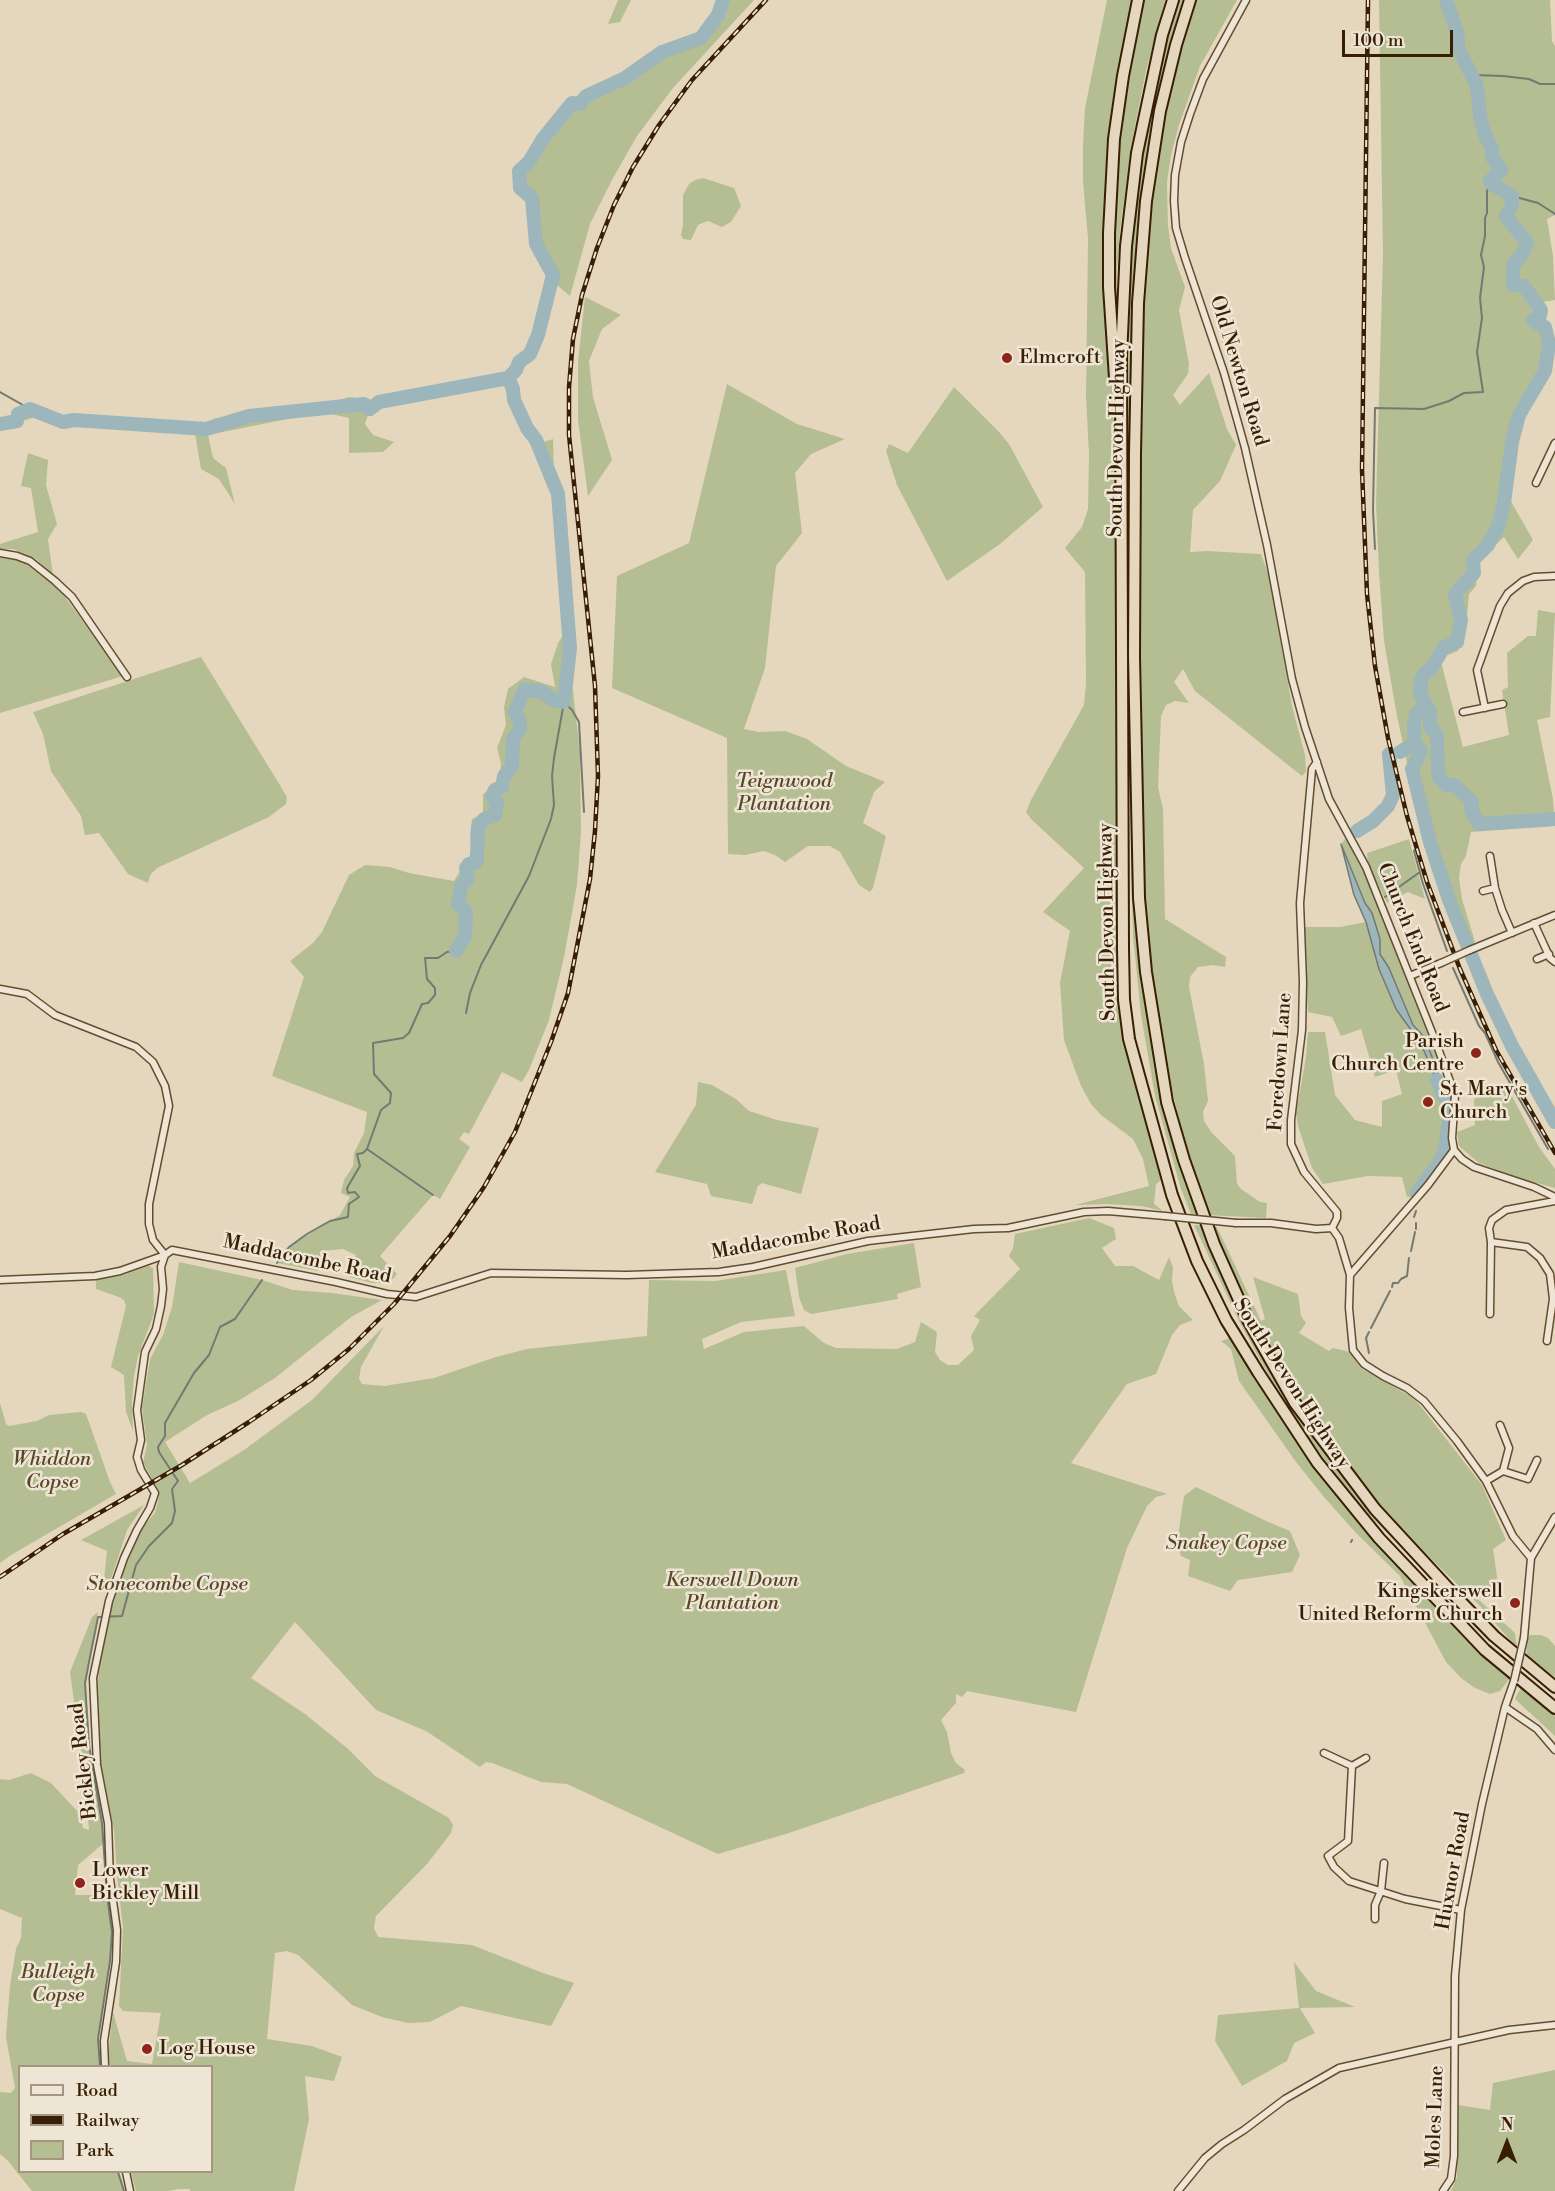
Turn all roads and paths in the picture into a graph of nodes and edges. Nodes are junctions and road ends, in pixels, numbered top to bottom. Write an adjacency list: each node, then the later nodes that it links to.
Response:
1 (1138, 0): 6 (highway)
2 (1173, 0): 6 (highway, South Devon Highway)
3 (1190, 0): 41 (highway, South Devon Highway)
4 (1246, 0): 14 (street, Old Newton Road)
5 (1555, 443): 7 (street)
6 (1121, 448): 43 (highway, South Devon Highway)
7 (1536, 483)
8 (0, 553): 10 (street)
9 (1555, 576): 12 (street)
10 (127, 677)
11 (1503, 704): 12 (street)
12 (1485, 708): 13 (street)
13 (1463, 712)
14 (1317, 762): 24 (street, Church End Road); 28 (street, Foredown Lane)
15 (1490, 856): 16 (street)
16 (1495, 888): 17 (street); 20 (street)
17 (1482, 891)
18 (1555, 915): 19 (street)
19 (1534, 923): 20 (street); 21 (street)
20 (1512, 933): 24 (street, bridge)
21 (1549, 954): 22 (street); 23 (street)
22 (1537, 959)
23 (1555, 962)
24 (1410, 976): 26 (street, Church End Road)
25 (0, 989): 30 (street)
26 (1454, 1150): 27 (street); 31 (street)
27 (1555, 1199): 29 (street)
28 (1332, 1228): 30 (street, Maddacombe Road, bridge); 31 (street, Foredown Lane)
29 (1491, 1242): 33 (street); 34 (street)
30 (165, 1255): 32 (street, Maddacombe Road); 54 (street, Bickley Road)
31 (1350, 1275): 38 (street, Foredown Lane)
32 (0, 1280)
33 (1491, 1314)
34 (1547, 1341)
35 (1500, 1425): 37 (street)
36 (1537, 1460): 37 (street)
37 (1503, 1471): 38 (street)
38 (1486, 1481): 40 (street, Foredown Lane)
39 (1555, 1517): 40 (street)
40 (1531, 1558): 42 (street, Huxnor Road, bridge)
41 (1555, 1687)
42 (1505, 1707): 44 (street); 50 (street, Huxnor Road)
43 (1555, 1708)
44 (1555, 1750)
45 (1324, 1753): 47 (street)
46 (1366, 1758): 47 (street)
47 (1352, 1766): 49 (street)
48 (1384, 1863): 49 (street)
49 (1381, 1891): 50 (street); 51 (street)
50 (1461, 1910): 53 (street, Huxnor Road)
51 (1375, 1919)
52 (1555, 2025): 53 (street)
53 (1455, 2042): 57 (street); 58 (street, Moles Lane)
54 (105, 2065)
55 (126, 2173): 56 (street)
56 (130, 2191)
57 (1178, 2191)
58 (1443, 2191)

